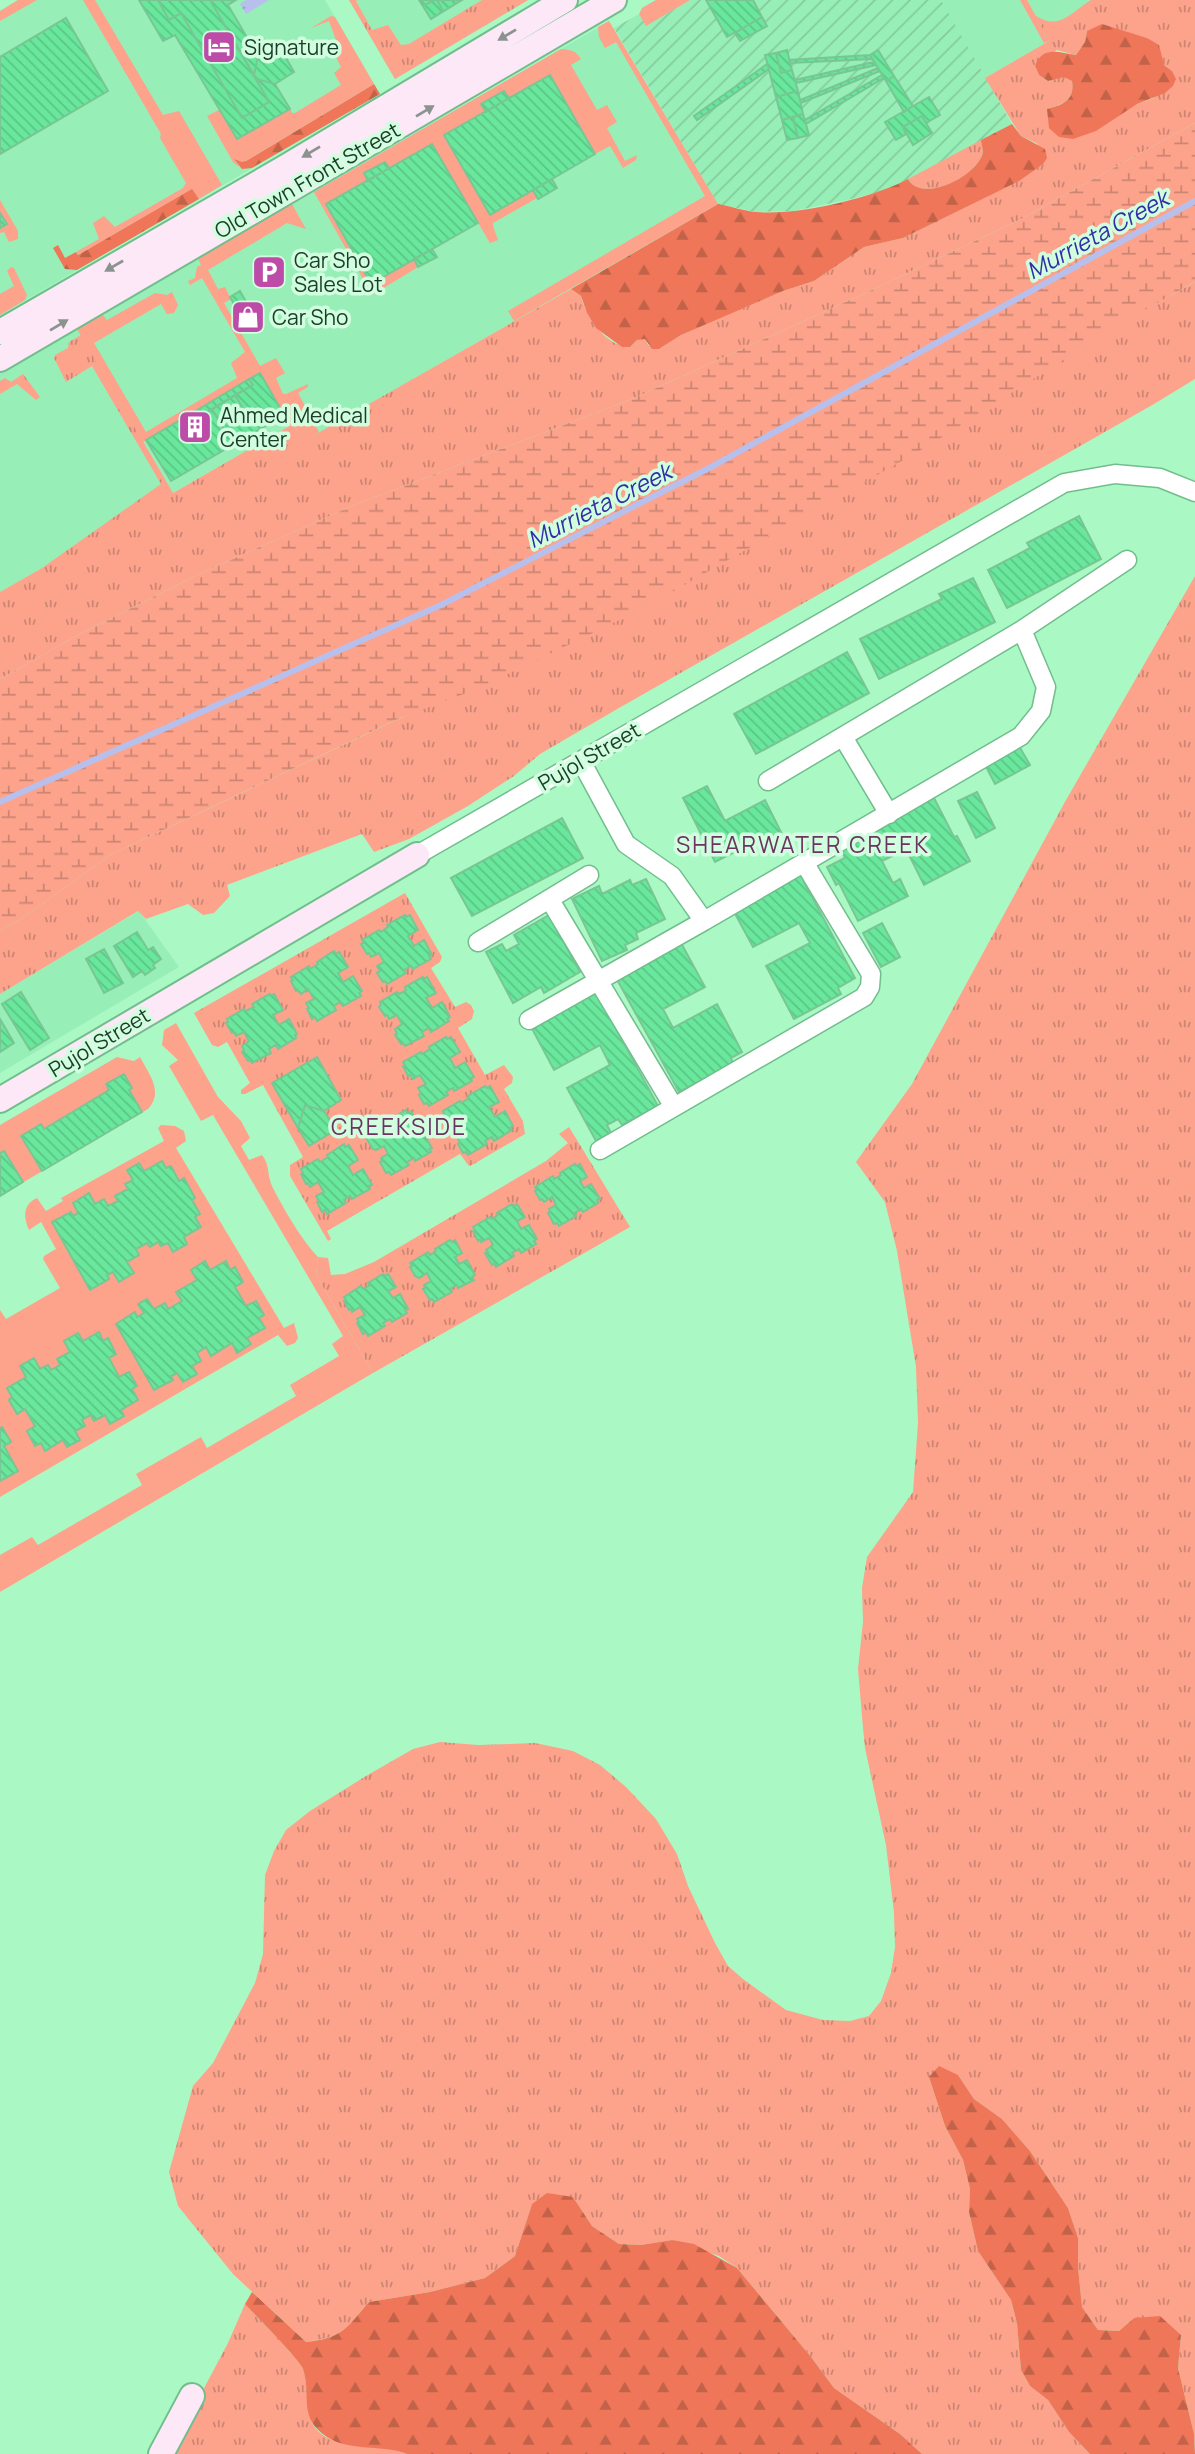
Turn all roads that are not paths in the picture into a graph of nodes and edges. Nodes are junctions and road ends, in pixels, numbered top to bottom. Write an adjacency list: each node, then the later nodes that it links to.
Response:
1 (565, 0): 3 (main road, Old Town Front Street, one-way to 3)
2 (614, 0): 4 (main road, Old Town Front Street, one-way to 2)
3 (0, 332)
4 (0, 359)
5 (1195, 492): 9 (street, Pujol Street)
6 (1127, 560): 7 (street)
7 (1022, 631): 8 (street); 11 (street)
8 (843, 737): 10 (street); 11 (street)
9 (581, 761): 12 (street, Pujol Street); 16 (street)
10 (768, 781)
11 (889, 814): 13 (street)
12 (417, 855): 20 (main road, Pujol Street)
13 (805, 864): 16 (street); 21 (street)
14 (589, 875): 15 (street)
15 (550, 900): 17 (street); 18 (street)
16 (704, 921): 18 (street)
17 (478, 942)
18 (599, 981): 19 (street); 21 (street)
19 (530, 1020)
20 (0, 1100)
21 (674, 1107): 22 (street)
22 (600, 1150)
23 (192, 2396): 24 (main road)
24 (161, 2454)

